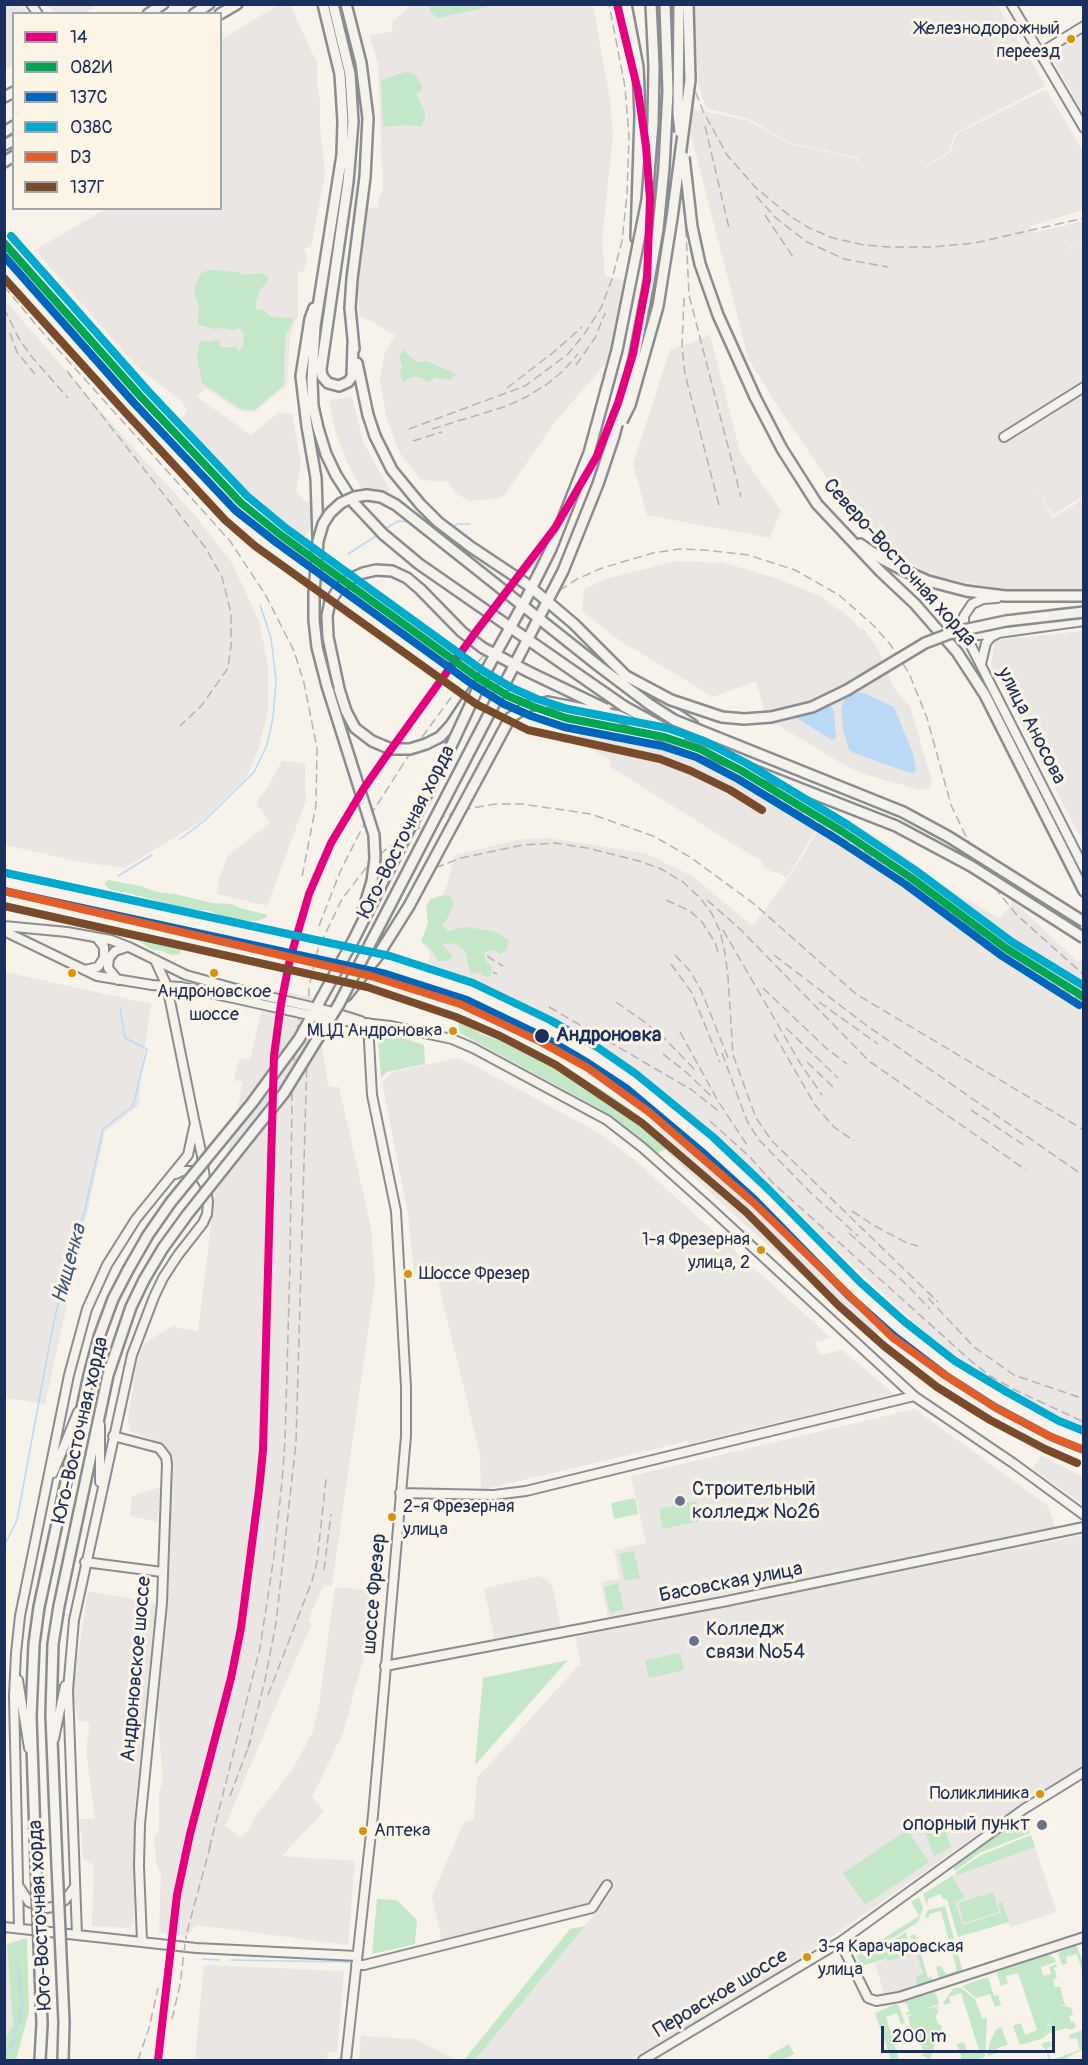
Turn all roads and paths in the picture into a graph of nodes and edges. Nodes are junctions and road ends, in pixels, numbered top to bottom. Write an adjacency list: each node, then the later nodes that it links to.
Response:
1 (164, 4): 12 (main road)
2 (237, 4): 13 (main road)
3 (323, 4): 18 (main road)
4 (333, 4): 17 (main road)
5 (346, 4): 21 (main road)
6 (626, 4): 19 (main road, bridge)
7 (651, 4): 19 (main road, bridge)
8 (665, 4): 23 (main road, Юго-Восточная хорда, bridge)
9 (679, 4): 25 (main road, Северо-Восточная хорда, bridge)
10 (688, 4): 23 (main road, bridge)
11 (1011, 4): 15 (street)
12 (151, 12)
13 (222, 13)
14 (1083, 26): 15 (street)
15 (1040, 52): 16 (street)
16 (1083, 128)
17 (348, 182): 18 (main road); 21 (main road)
18 (329, 249): 20 (main road)
19 (635, 268): 34 (main road, bridge)
20 (322, 288): 26 (main road, bridge); 38 (main road, bridge)
21 (353, 344): 35 (main road, bridge)
22 (1083, 387): 24 (street)
23 (614, 436): 53 (main road, Юго-Восточная хорда, bridge)
24 (1004, 437)
25 (839, 528): 27 (main road); 40 (main road, Северо-Восточная хорда)
26 (318, 542): 37 (main road, bridge); 46 (main road, bridge)
27 (1032, 596): 28 (main road); 32 (street)
28 (1083, 596)
29 (1083, 612): 35 (main road, bridge)
30 (1083, 621): 31 (street)
31 (1007, 631): 32 (street); 33 (street)
32 (964, 632): 33 (street, улица Аносова)
33 (981, 664): 39 (street, улица Аносова)
34 (486, 671): 36 (main road, bridge); 46 (main road, Юго-Восточная хорда, bridge)
35 (626, 676): 37 (main road, bridge)
36 (619, 716): 38 (main road); 53 (main road, bridge)
37 (716, 738): 41 (main road, bridge)
38 (711, 753): 45 (main road, bridge)
39 (1083, 868)
40 (1083, 891)
41 (1083, 922)
42 (4, 926): 44 (street)
43 (4, 931): 49 (street)
44 (93, 936): 47 (street); 49 (street)
45 (1083, 938)
46 (354, 939): 59 (main road, Юго-Восточная хорда, bridge)
47 (129, 947): 48 (street); 50 (street)
48 (155, 960): 51 (street); 52 (street)
49 (83, 970): 50 (street)
50 (119, 980): 51 (street)
51 (167, 986): 52 (street); 55 (street)
52 (239, 994): 54 (street, bridge)
53 (339, 1004): 60 (main road, Юго-Восточная хорда, bridge)
54 (368, 1023): 58 (street); 63 (street, шоссе Фрезер)
55 (194, 1119): 56 (street); 57 (street)
56 (171, 1176): 57 (street); 62 (street)
57 (205, 1186): 61 (street)
58 (914, 1396): 63 (street); 65 (street)
59 (83, 1399): 62 (street); 74 (main road, Юго-Восточная хорда)
60 (100, 1411): 64 (street); 72 (main road, Юго-Восточная хорда)
61 (113, 1436): 64 (street); 68 (street, Андроновское шоссе)
62 (46, 1490): 69 (street)
63 (400, 1493): 71 (street, шоссе Фрезер)
64 (100, 1499): 67 (street)
65 (1083, 1515)
66 (1083, 1527): 71 (street, Басовская улица)
67 (86, 1562): 68 (street); 70 (street)
68 (162, 1572): 82 (street, Андроновское шоссе)
69 (15, 1661): 74 (street); 76 (street)
70 (70, 1662): 72 (street); 75 (street)
71 (385, 1666): 84 (street, шоссе Фрезер)
72 (52, 1749): 86 (main road, Юго-Восточная хорда, bridge)
73 (1083, 1772): 83 (street, Перовское шоссе)
74 (33, 1777): 85 (main road, Юго-Восточная хорда, bridge)
75 (75, 1878): 76 (street); 80 (street)
76 (18, 1880): 79 (street)
77 (607, 1885): 84 (street)
78 (4, 1927): 79 (street)
79 (19, 1928): 80 (street)
80 (77, 1935): 82 (street)
81 (1083, 1937): 83 (street)
82 (142, 1941): 84 (street)
83 (840, 1942): 88 (street, Перовское шоссе)
84 (357, 1961): 87 (street, шоссе Фрезер)
85 (40, 2061)
86 (63, 2061)
87 (346, 2061)
88 (643, 2061)

